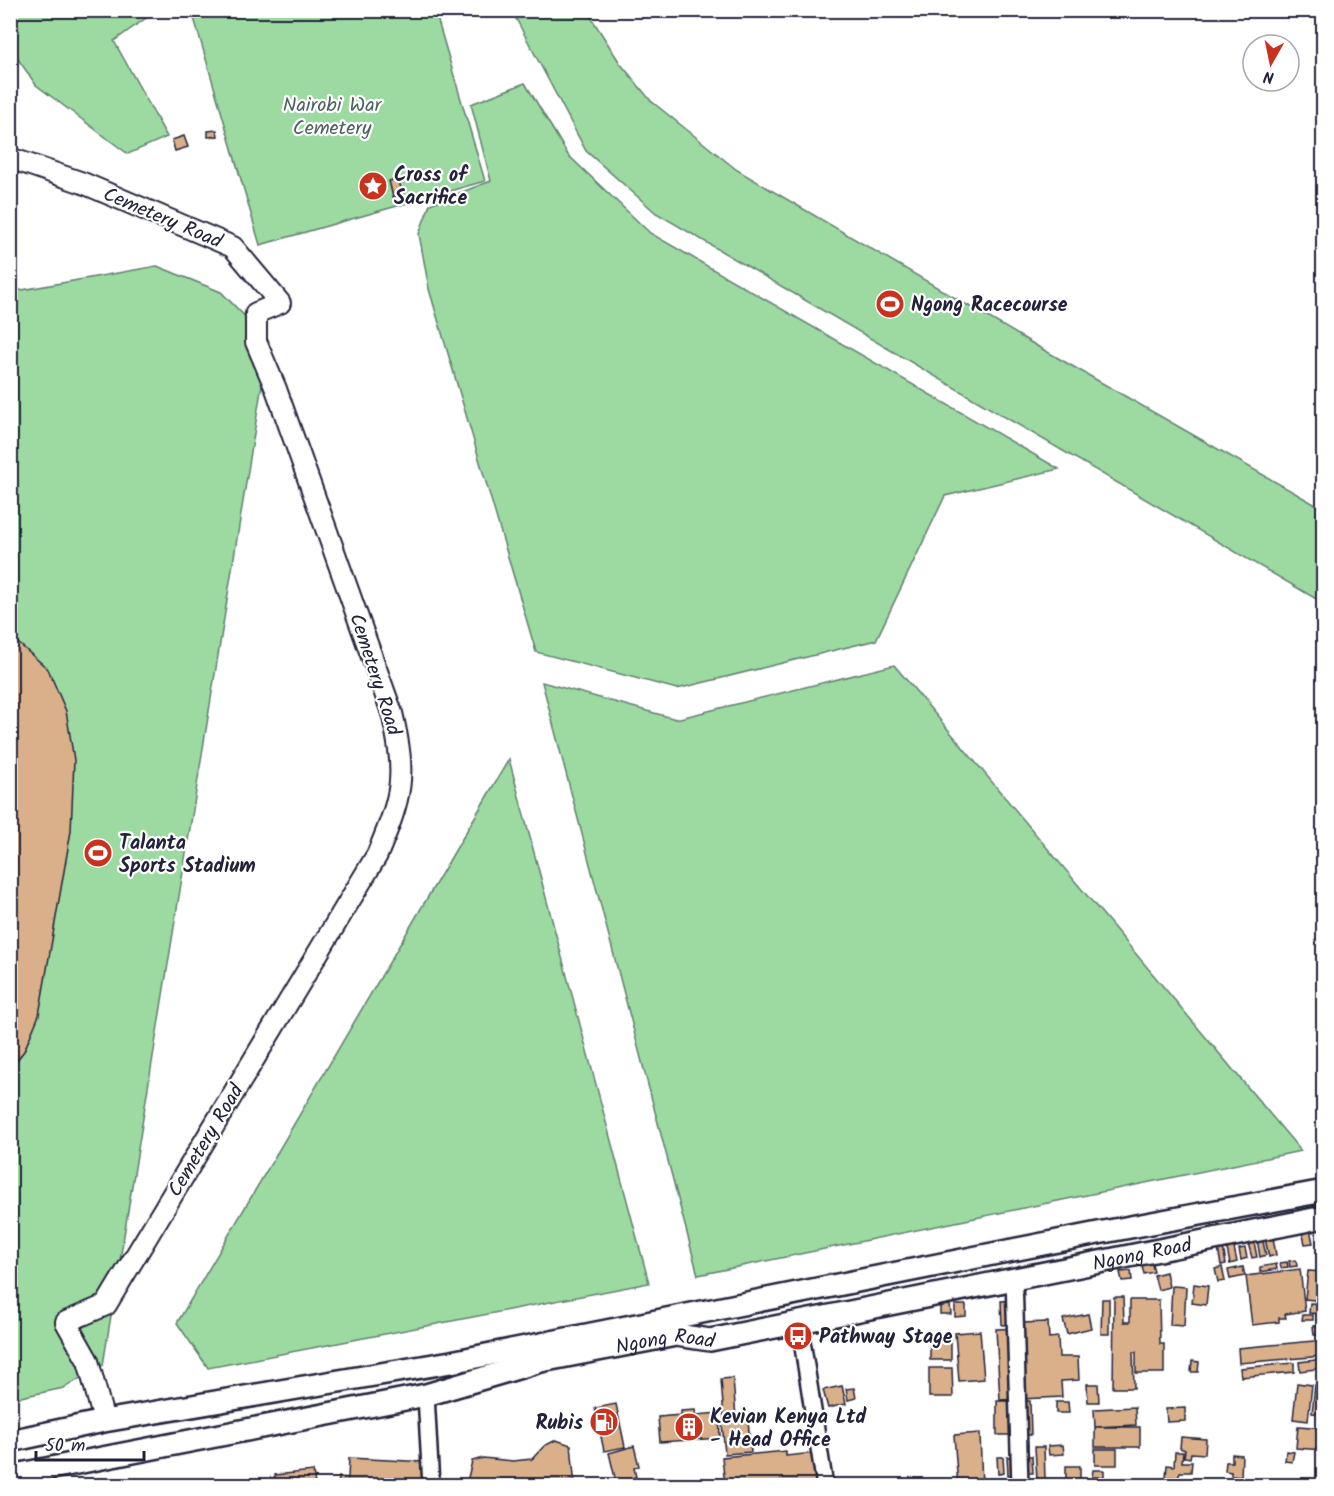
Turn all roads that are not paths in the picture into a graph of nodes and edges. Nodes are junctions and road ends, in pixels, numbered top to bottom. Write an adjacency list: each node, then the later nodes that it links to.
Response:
1 (10, 158): 7 (street, Cemetery Road)
2 (1323, 1191): 7 (main road, Ngong Road)
3 (1323, 1217): 4 (main road, Ngong Road)
4 (1014, 1277): 5 (main road, Ngong Road); 12 (street)
5 (799, 1322): 6 (main road, Ngong Road); 11 (street)
6 (426, 1395): 9 (main road, Ngong Road); 10 (street)
7 (104, 1421): 8 (main road, Ngong Road)
8 (10, 1441)
9 (10, 1476)
10 (431, 1485)
11 (825, 1485)
12 (1020, 1485)

